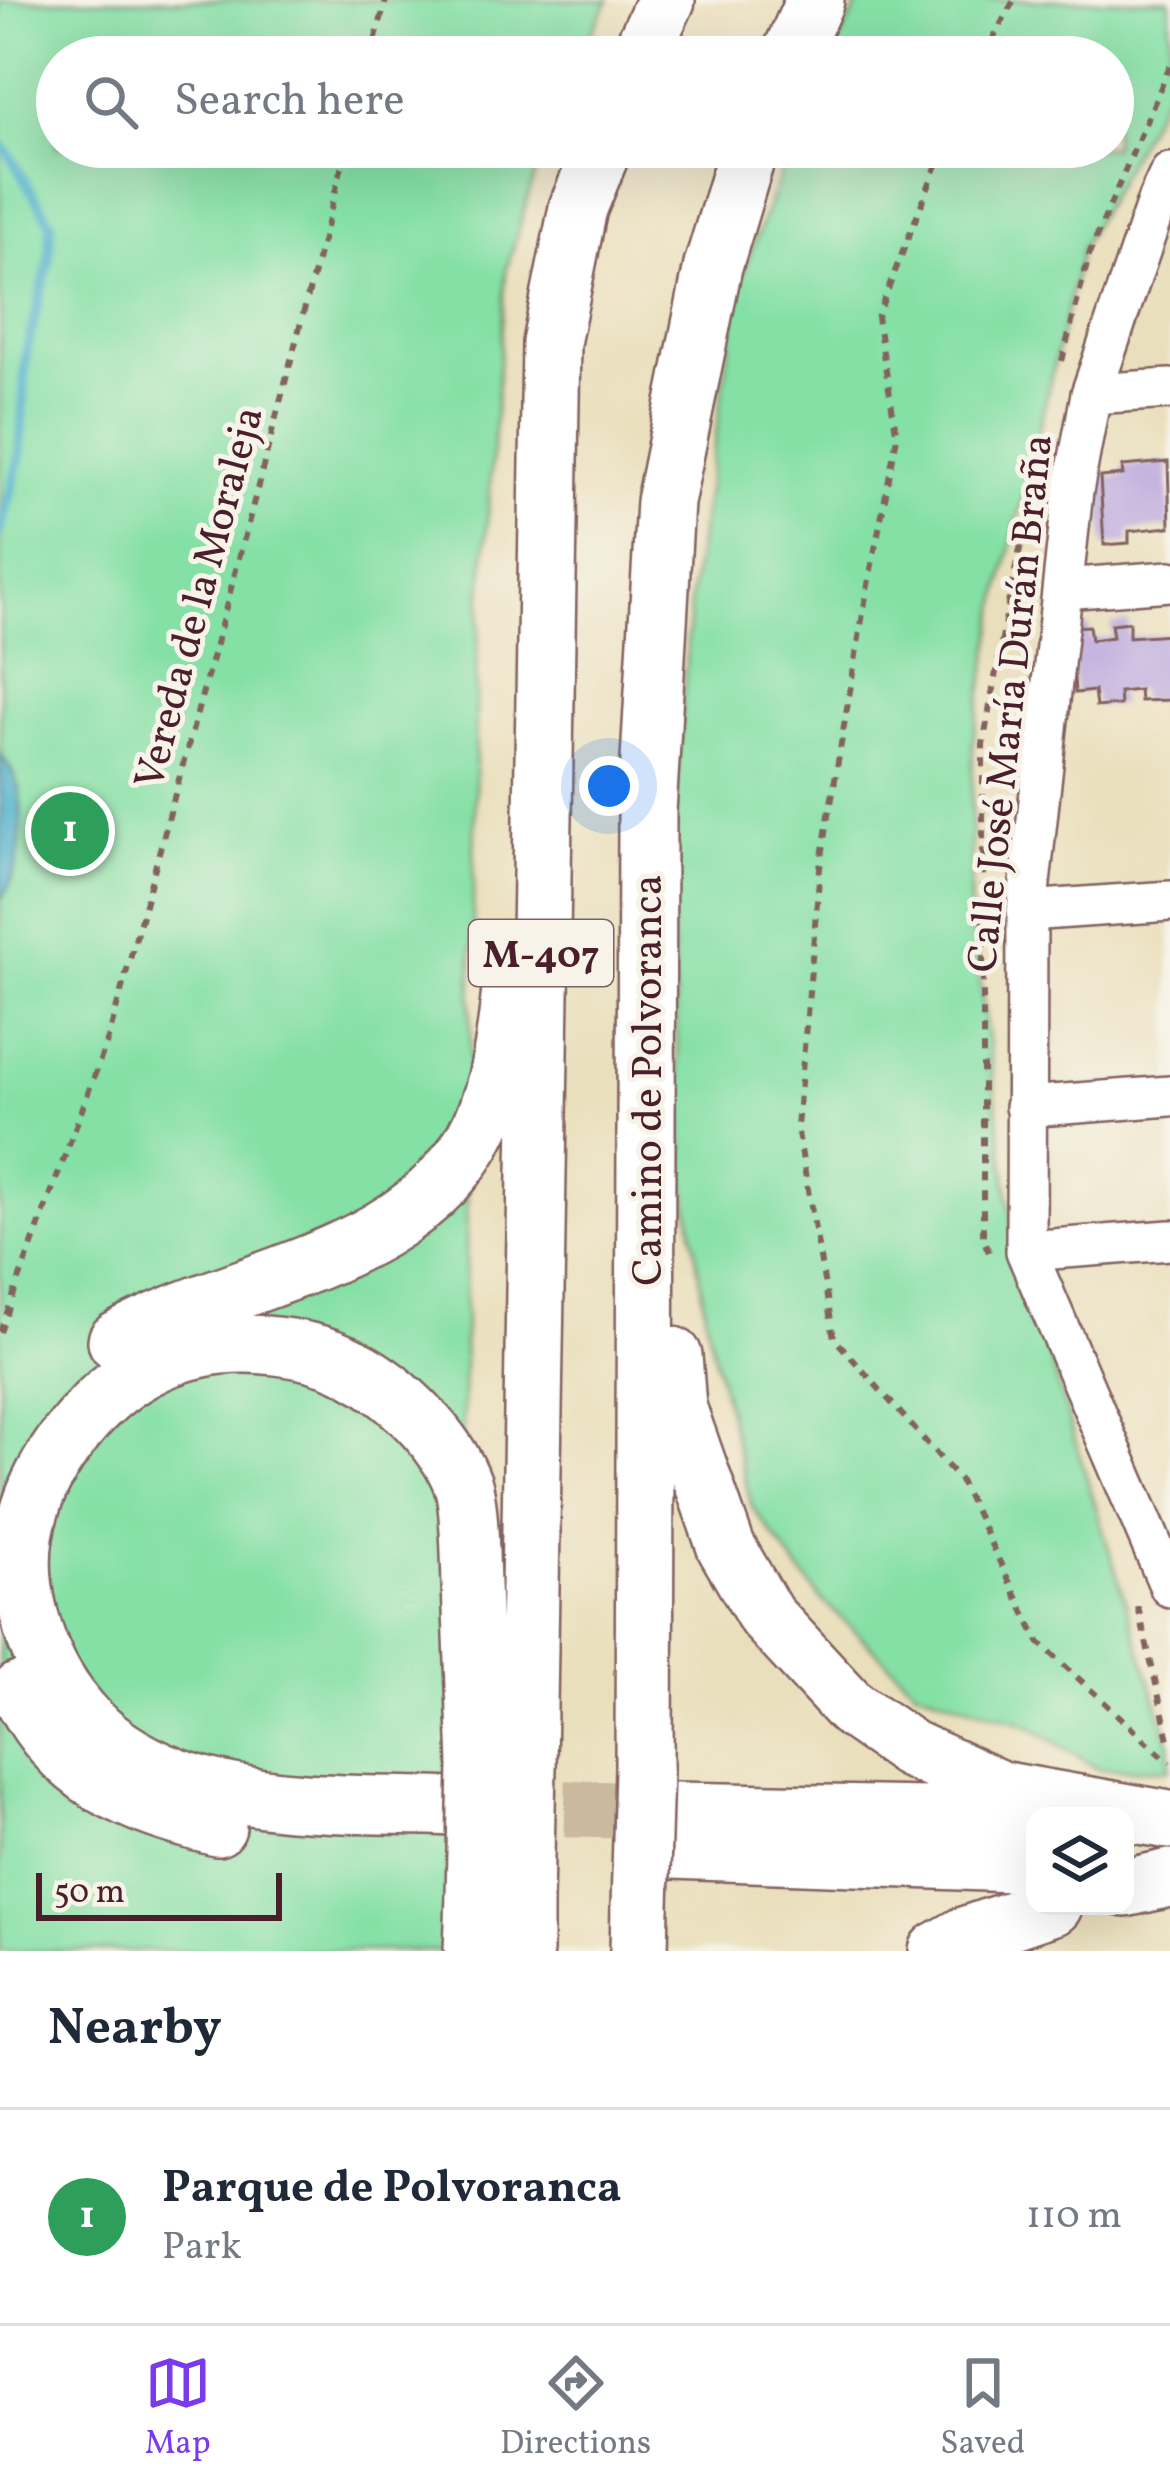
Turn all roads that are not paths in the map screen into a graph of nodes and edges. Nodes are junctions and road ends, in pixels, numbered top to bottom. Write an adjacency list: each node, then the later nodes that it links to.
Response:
1 (667, 0): 3 (highway)
2 (815, 0): 4 (highway)
3 (649, 36)
4 (799, 36)
5 (594, 168): 8 (highway, M-407)
6 (743, 168): 17 (highway, Camino de Polvoranca / M-407)
7 (1166, 190): 10 (street, Calle José María Durán Braña)
8 (551, 343): 20 (highway, M-407); 23 (highway, M-407)
9 (1170, 389): 10 (street)
10 (1091, 394): 12 (street, Calle José María Durán Braña)
11 (1170, 581): 12 (street)
12 (1063, 589): 14 (street, Calle José María Durán Braña)
13 (1170, 901): 14 (street)
14 (1027, 911): 16 (street, Calle José María Durán Braña)
15 (1170, 1096): 16 (street)
16 (1025, 1107): 19 (street, Calle José María Durán Braña)
17 (645, 1144): 24 (highway, Camino de Polvoranca / M-407); 27 (highway, M-407)
18 (1170, 1240): 19 (street)
19 (1026, 1252): 21 (street, Calle José María Durán Braña)
20 (0, 1492)
21 (1170, 1587)
22 (0, 1636): 23 (highway)
23 (478, 1795): 23 (highway); 33 (highway, bridge)
24 (663, 1810): 25 (highway); 28 (highway); 34 (highway, Camino de Polvoranca / M-407, bridge)
25 (1026, 1818)
26 (1134, 1820): 27 (highway, M-407)
27 (1169, 1820)
28 (1026, 1863)
29 (1134, 1869): 30 (highway)
30 (1170, 1874): 31 (highway)
31 (1134, 1885)
32 (1026, 1915): 35 (highway)
33 (499, 1924)
34 (640, 1929)
35 (938, 1951)

